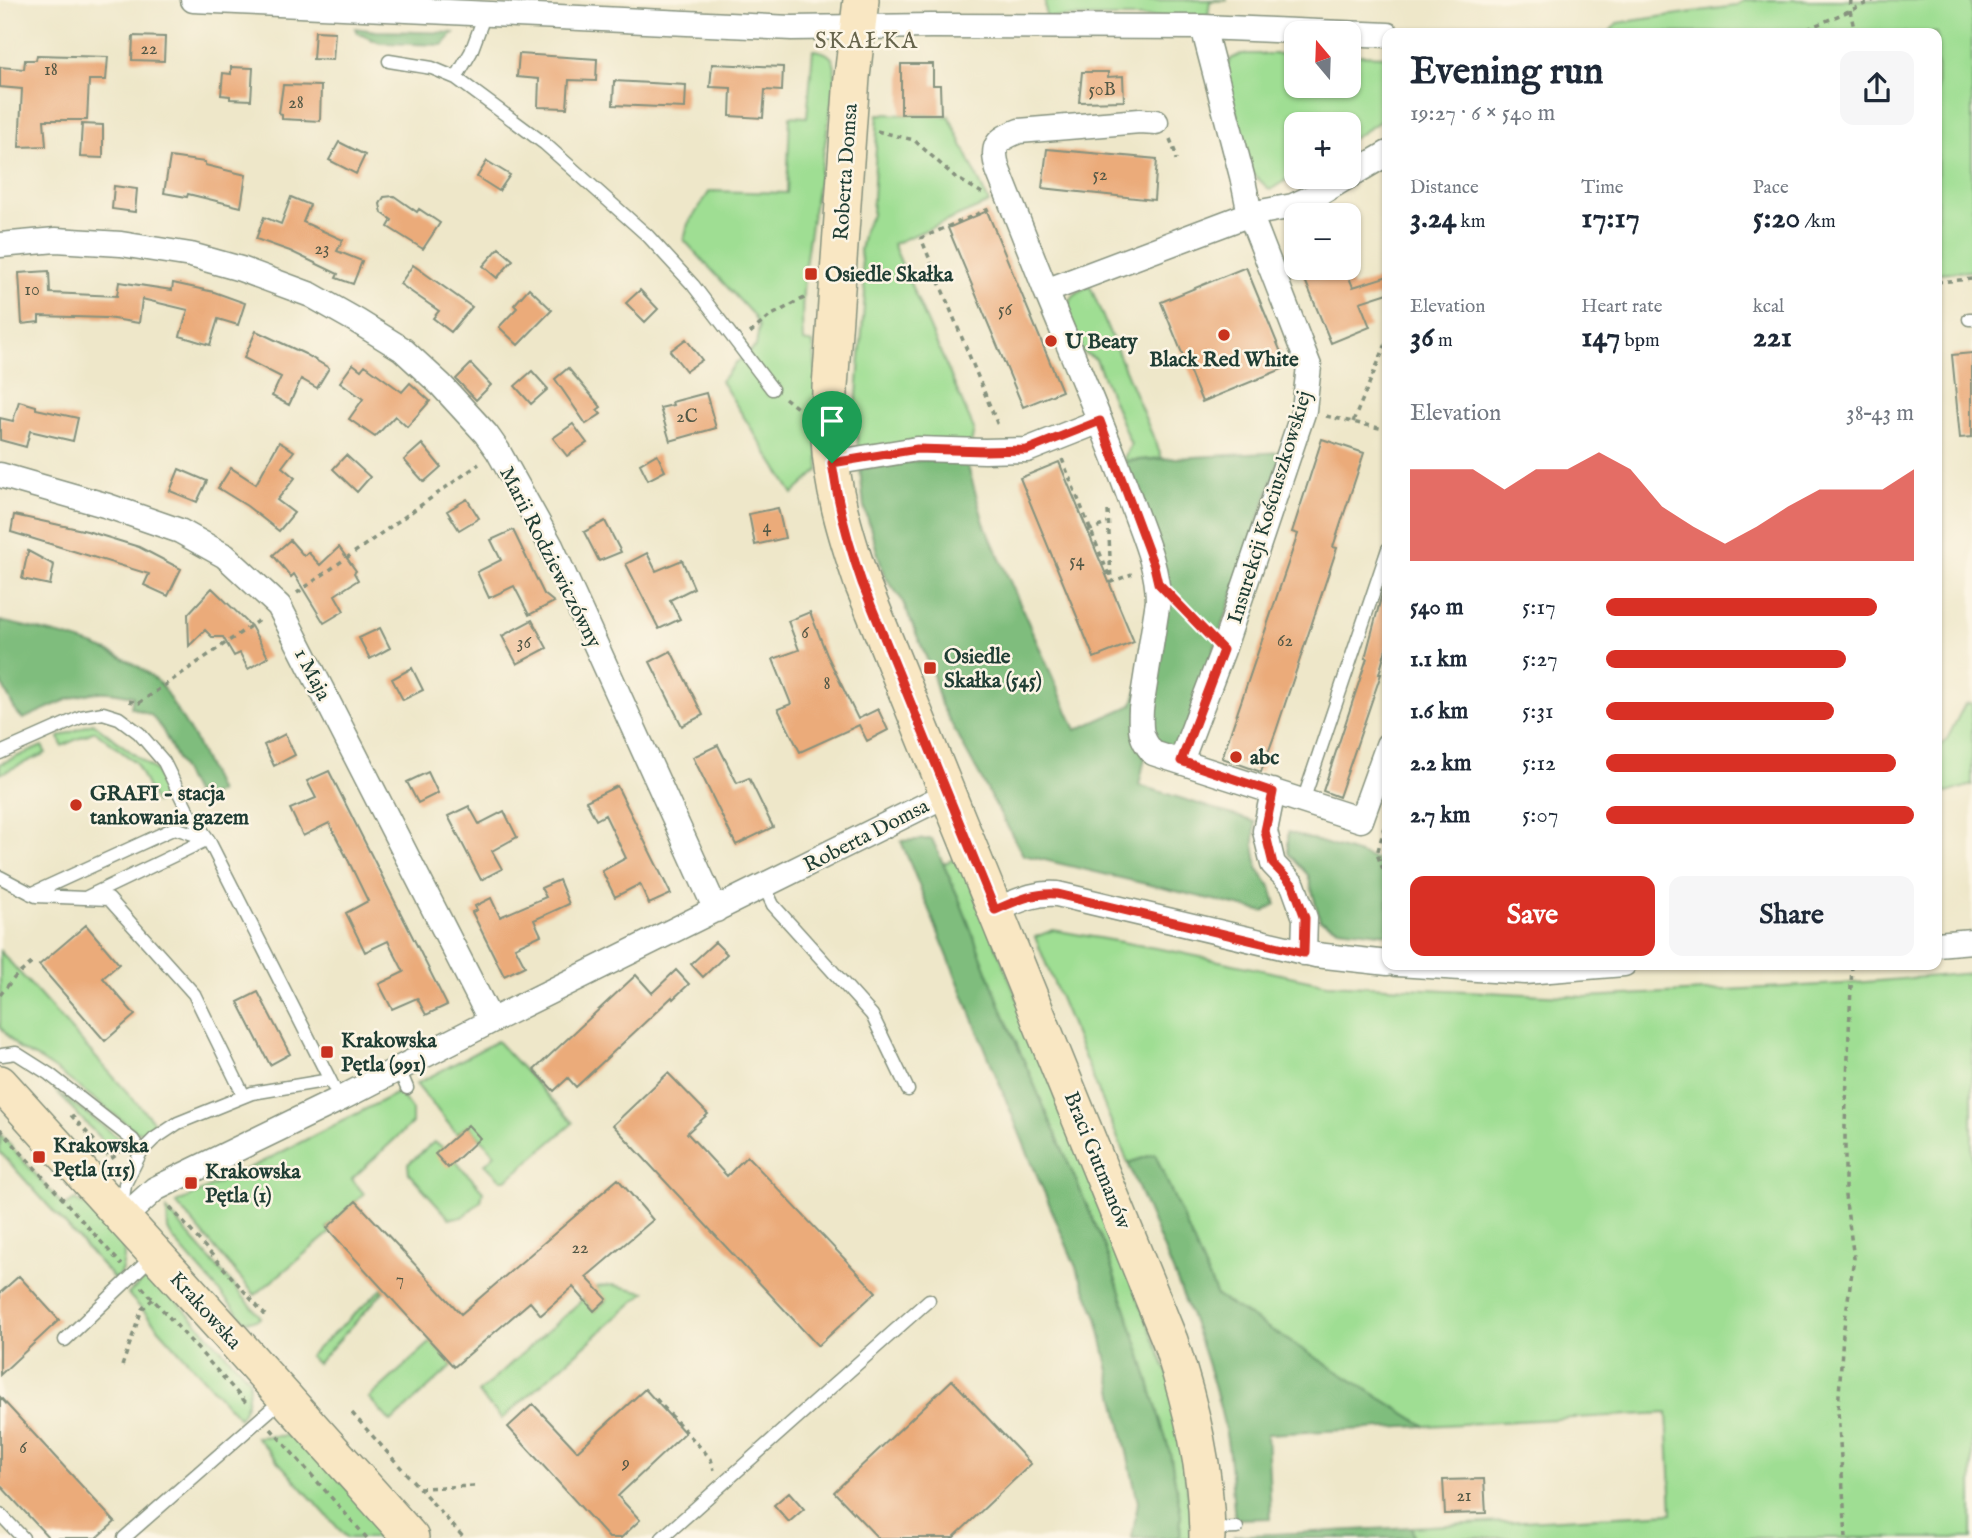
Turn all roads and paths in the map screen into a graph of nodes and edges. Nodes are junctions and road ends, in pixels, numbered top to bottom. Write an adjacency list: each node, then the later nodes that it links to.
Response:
1 (193, 0): 5 (street)
2 (1851, 0): 4 (path)
3 (1874, 0): 4 (path)
4 (1850, 10): 8 (path); 9 (path)
5 (485, 13): 6 (street); 12 (lane)
6 (859, 14): 7 (street); 37 (street, Roberta Domsa)
7 (1203, 27): 10 (street); 21 (street, Insurekcji Kościuszkowskiej)
8 (1809, 28)
9 (1854, 28)
10 (1382, 34)
11 (388, 61): 12 (lane)
12 (456, 78): 27 (lane)
13 (1161, 129): 16 (path); 25 (street)
14 (876, 131): 19 (path)
15 (1382, 156): 17 (street)
16 (1176, 160)
17 (1361, 169)
18 (1327, 189): 21 (street)
19 (986, 196)
20 (989, 209): 34 (path)
21 (1250, 214): 25 (street); 30 (street, Insurekcji Kościuszkowskiej)
22 (0, 245): 35 (street, Marii Rodziewiczówny)
23 (1972, 279): 24 (path)
24 (1942, 282)
25 (1046, 291): 31 (street)
26 (809, 296): 27 (path)
27 (740, 345): 29 (lane)
28 (1382, 353): 32 (path)
29 (772, 389)
30 (1304, 410): 32 (path); 46 (street, Insurekcji Kościuszkowskiej)
31 (1100, 421): 37 (street); 43 (street)
32 (1353, 422): 33 (path)
33 (1382, 429)
34 (1000, 431)
35 (498, 451): 45 (path); 63 (street, Marii Rodziewiczówny)
36 (1062, 459): 41 (path)
37 (832, 463): 52 (street, Roberta Domsa)
38 (0, 475): 45 (street, 1 Maja)
39 (1108, 511): 40 (path)
40 (1108, 523): 41 (path); 44 (path)
41 (1090, 530): 44 (path)
42 (1382, 567): 53 (lane)
43 (1156, 575): 44 (path); 46 (path); 49 (street)
44 (1111, 582)
45 (279, 606): 47 (path); 74 (street, 1 Maja)
46 (1223, 650): 49 (street, Insurekcji Kościuszkowskiej)
47 (129, 701)
48 (0, 753): 57 (lane)
49 (1181, 761): 51 (street)
50 (1382, 762): 54 (street)
51 (1273, 792): 53 (street); 67 (street)
52 (948, 794): 60 (street, Roberta Domsa); 64 (street, Braci Gutmanów)
53 (1303, 801): 54 (street)
54 (1361, 820): 55 (path)
55 (1382, 828)
56 (1382, 836): 58 (path)
57 (208, 839): 61 (lane); 62 (lane); 76 (lane)
58 (1382, 867)
59 (0, 877): 61 (lane)
60 (764, 886): 63 (street, Roberta Domsa); 77 (lane)
61 (31, 894): 62 (lane)
62 (87, 897): 78 (lane)
63 (716, 910): 74 (street, Roberta Domsa)
64 (995, 910): 67 (street); 95 (street, Braci Gutmanów)
65 (1972, 941): 66 (street)
66 (1942, 944)
67 (1304, 953): 69 (street)
68 (33, 962): 73 (path)
69 (1382, 962)
70 (1493, 970): 71 (street)
71 (1550, 970)
72 (1852, 970): 101 (path)
73 (0, 995)
74 (491, 1021): 76 (street, Roberta Domsa)
75 (1, 1069): 80 (lane); 82 (street, Krakowska)
76 (335, 1089): 78 (lane); 82 (street, Roberta Domsa)
77 (908, 1090)
78 (244, 1096): 80 (lane)
79 (0, 1129): 83 (path)
80 (141, 1152): 82 (lane)
81 (171, 1208): 85 (path)
82 (121, 1216): 83 (street, Krakowska)
83 (143, 1264): 86 (lane); 87 (path); 88 (street, Krakowska)
84 (929, 1300): 100 (lane)
85 (265, 1315)
86 (65, 1340)
87 (122, 1366)
88 (285, 1397): 96 (lane); 98 (street, Krakowska)
89 (656, 1399): 91 (path)
90 (352, 1413): 93 (path)
91 (712, 1475)
92 (476, 1486): 93 (path)
93 (419, 1488): 99 (path)
94 (0, 1514): 97 (lane)
95 (1217, 1532)
96 (129, 1536)
97 (23, 1538)
98 (411, 1538)
99 (464, 1538)
100 (662, 1538)
101 (1846, 1538)

